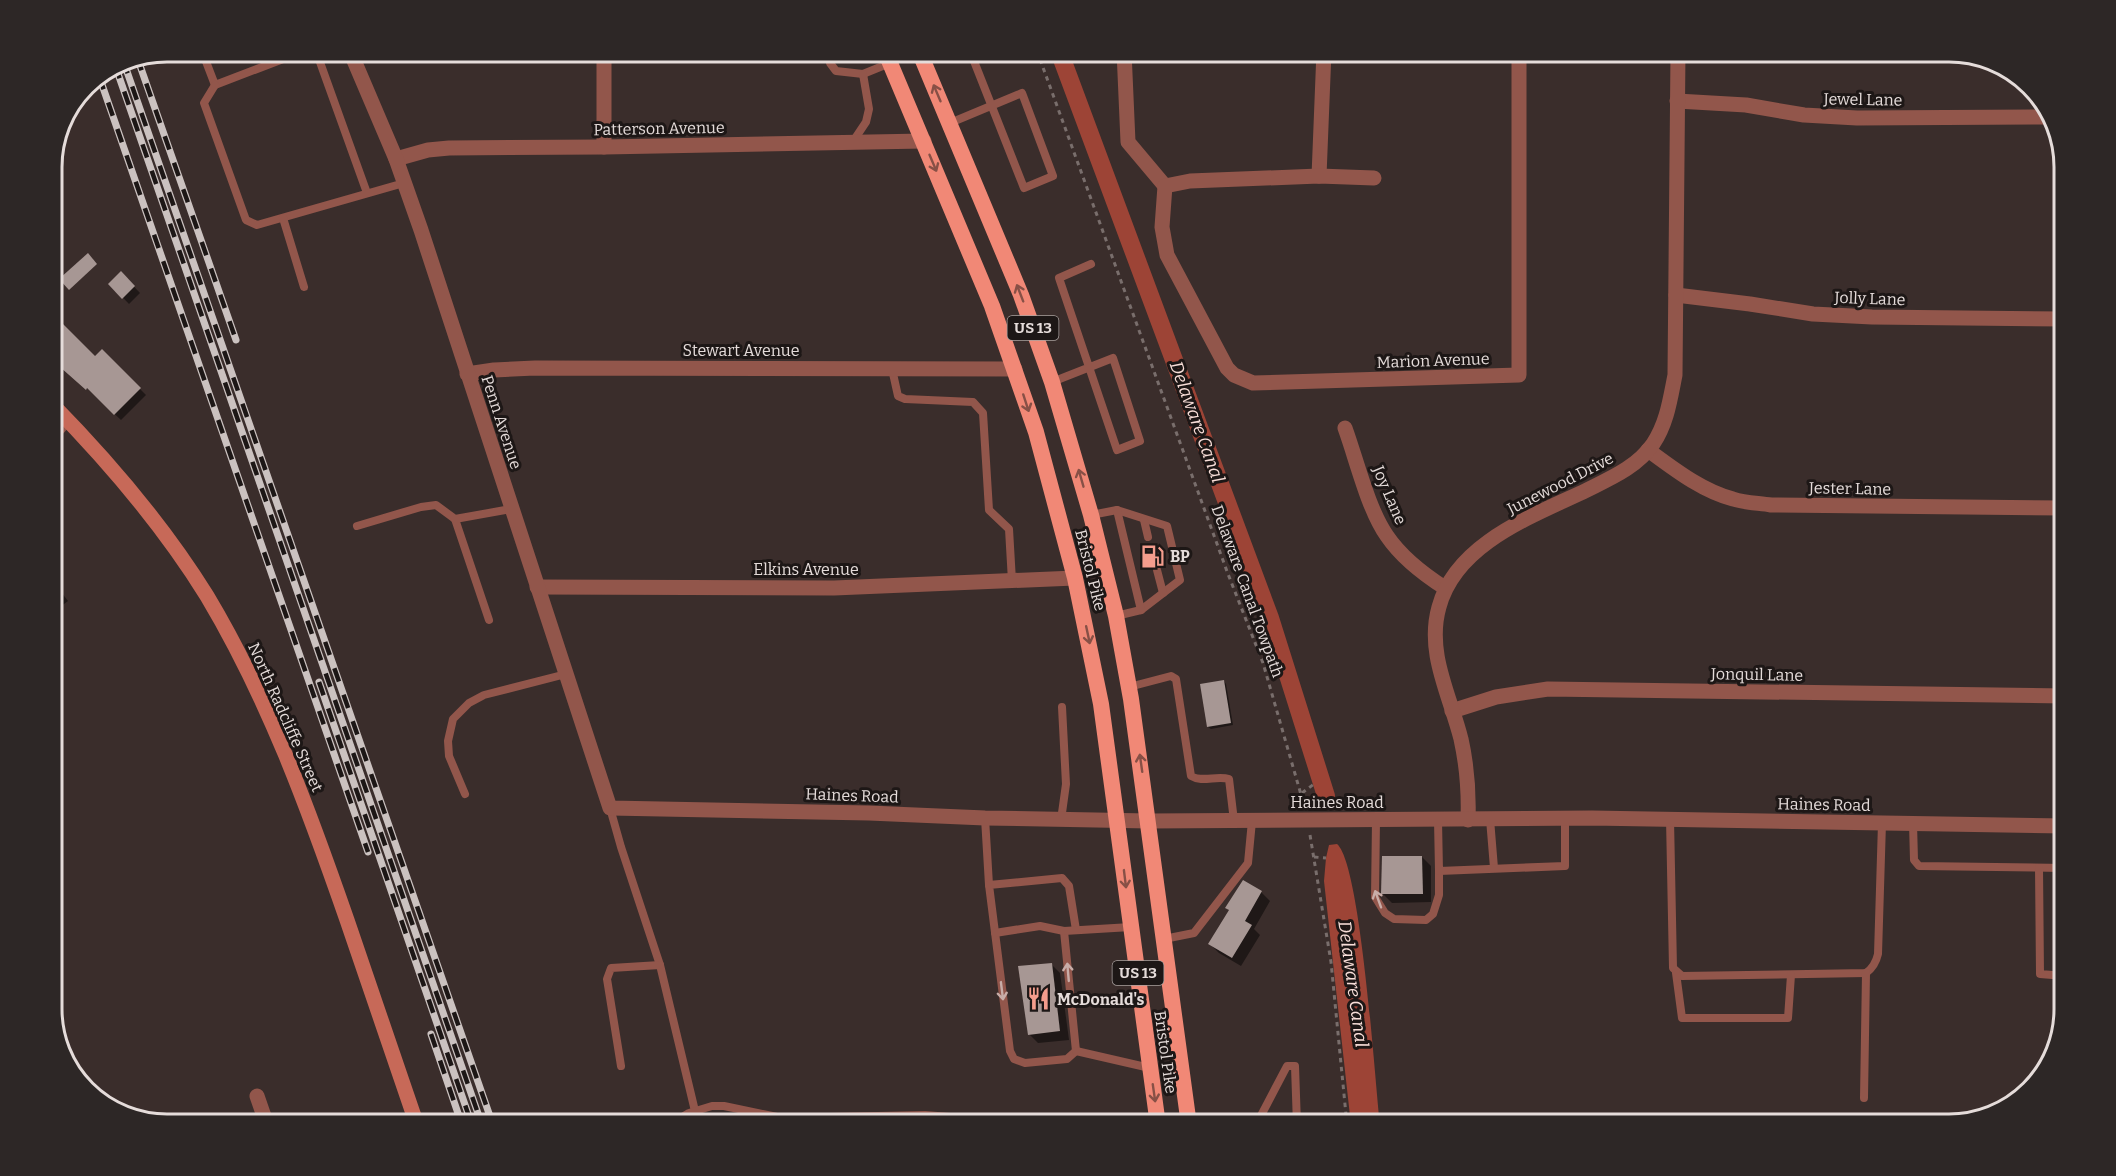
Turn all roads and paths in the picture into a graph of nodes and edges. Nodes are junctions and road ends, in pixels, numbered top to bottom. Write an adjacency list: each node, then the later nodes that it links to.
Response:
1 (206, 62): 17 (lane)
2 (276, 62): 17 (lane)
3 (320, 62): 30 (lane)
4 (355, 62): 25 (street, Penn Avenue)
5 (604, 62): 24 (street)
6 (830, 62): 16 (lane)
7 (881, 62): 16 (lane)
8 (890, 62): 22 (highway, Bristol Pike / US 13)
9 (924, 62): 21 (highway, Bristol Pike / US 13, one-way to 9)
10 (975, 62): 19 (lane)
11 (1041, 62): 69 (path, Delaware Canal Towpath)
12 (1124, 62): 29 (street)
13 (1323, 62): 26 (street)
14 (1519, 62): 29 (street, Marion Avenue)
15 (1678, 62): 18 (street, Junewood Drive)
16 (863, 74): 23 (lane)
17 (215, 85): 31 (lane)
18 (1677, 101): 20 (street, Jewel Lane); 34 (street, Junewood Drive)
19 (993, 105): 19 (lane); 21 (lane)
20 (2042, 117)
21 (950, 123): 40 (highway, Bristol Pike / US 13, one-way to 21)
22 (924, 141): 23 (street, Patterson Avenue); 38 (highway, Bristol Pike / US 13, one-way to 38)
23 (852, 143): 24 (street, Patterson Avenue)
24 (604, 147): 25 (street, Patterson Avenue)
25 (396, 159): 28 (street, Penn Avenue)
26 (1319, 176): 27 (street); 29 (street)
27 (1374, 178)
28 (404, 183): 30 (lane); 39 (street, Penn Avenue)
29 (1165, 186)
30 (367, 193): 31 (lane)
31 (283, 219): 33 (lane)
32 (1091, 264): 36 (lane)
33 (304, 287)
34 (1676, 295): 35 (street, Jolly Lane); 45 (street, Junewood Drive)
35 (2054, 319)
36 (1090, 368): 36 (lane); 40 (lane)
37 (892, 369): 38 (street, Stewart Avenue); 39 (street, Stewart Avenue); 56 (lane)
38 (1015, 369): 55 (highway, Bristol Pike / US 13, one-way to 55)
39 (468, 374): 47 (street, Penn Avenue)
40 (1052, 382): 49 (highway, Bristol Pike / US 13, one-way to 40)
41 (62, 414): 42 (main road, North Radcliffe Street)
42 (69, 421): 44 (lane); 113 (main road, North Radcliffe Street)
43 (1346, 428): 58 (street, Joy Lane)
44 (62, 429)
45 (1648, 450): 46 (street, Jester Lane); 58 (street, Junewood Drive)
46 (2054, 508)
47 (511, 509): 50 (lane); 57 (street, Penn Avenue)
48 (1117, 510): 49 (lane); 51 (lane); 60 (lane)
49 (1091, 515): 61 (highway, Bristol Pike / US 13)
50 (455, 519): 52 (lane); 62 (lane)
51 (1144, 520): 53 (lane); 59 (lane)
52 (357, 526)
53 (1148, 537)
54 (1157, 570): 59 (lane)
55 (1075, 578): 56 (street, Elkins Avenue); 81 (highway, Bristol Pike / US 13, one-way to 81)
56 (1012, 581): 57 (street, Elkins Avenue)
57 (537, 587): 63 (street, Penn Avenue)
58 (1445, 588): 67 (street, Junewood Drive)
59 (1163, 593): 60 (lane)
60 (1141, 610): 61 (lane)
61 (1116, 616): 64 (highway, Bristol Pike / US 13)
62 (489, 620)
63 (566, 674): 70 (lane); 72 (street, Penn Avenue)
64 (1129, 687): 82 (highway, Bristol Pike / US 13, one-way to 64); 83 (lane)
65 (2054, 696): 67 (street, Jonquil Lane)
66 (1062, 707): 77 (lane)
67 (1452, 711): 80 (street, Junewood Drive)
68 (1314, 784): 69 (path)
69 (1302, 793): 71 (path, Delaware Canal Towpath)
70 (465, 794)
71 (1304, 803)
72 (610, 808): 73 (street, Haines Road); 101 (lane)
73 (985, 818): 77 (street, Haines Road); 95 (lane)
74 (1565, 818): 75 (street, Haines Road); 76 (street, Haines Road); 91 (lane)
75 (1490, 819): 80 (street, Haines Road); 91 (lane)
76 (1670, 819): 85 (street, Haines Road); 102 (lane)
77 (1061, 820): 81 (street, Haines Road)
78 (1376, 820): 79 (street, Haines Road); 84 (street, Haines Road); 94 (lane, one-way to 78)
79 (1438, 820): 80 (street, Haines Road); 94 (lane)
80 (1468, 820)
81 (1118, 821): 82 (street, Haines Road); 96 (highway, Bristol Pike / US 13, one-way to 96)
82 (1149, 821): 83 (street, Haines Road); 100 (highway, Bristol Pike / US 13)
83 (1234, 821): 84 (street, Haines Road)
84 (1252, 821): 100 (lane)
85 (1882, 823): 86 (street, Haines Road); 103 (lane)
86 (1913, 823): 87 (street, Haines Road); 92 (lane)
87 (2054, 826)
88 (1313, 847): 89 (path)
89 (1314, 857): 90 (path); 120 (path)
90 (1326, 858)
91 (1494, 868): 94 (lane)
92 (2039, 868): 93 (lane); 105 (lane)
93 (2054, 868)
94 (1439, 871)
95 (989, 885): 97 (lane); 99 (lane)
96 (1131, 927): 97 (lane); 108 (highway, Bristol Pike / US 13)
97 (1076, 930): 98 (lane)
98 (1064, 931): 99 (lane); 106 (lane, one-way to 98)
99 (995, 933): 106 (lane, one-way to 106)
100 (1164, 939): 117 (highway, Bristol Pike / US 13)
101 (660, 965): 107 (lane); 111 (lane)
102 (1676, 973): 104 (lane); 104 (lane)
103 (1866, 973): 104 (lane); 110 (lane)
104 (1791, 975)
105 (2054, 975)
106 (1076, 1051): 108 (lane)
107 (621, 1066)
108 (1150, 1068): 116 (highway, Bristol Pike / US 13, one-way to 116)
109 (257, 1096): 112 (street)
110 (1864, 1098)
111 (696, 1111): 114 (lane); 115 (lane)
112 (263, 1114)
113 (413, 1114)
114 (688, 1114)
115 (763, 1114)
116 (1156, 1114)
117 (1188, 1114)
118 (1262, 1114): 119 (lane)
119 (1297, 1114)
120 (1346, 1114)

